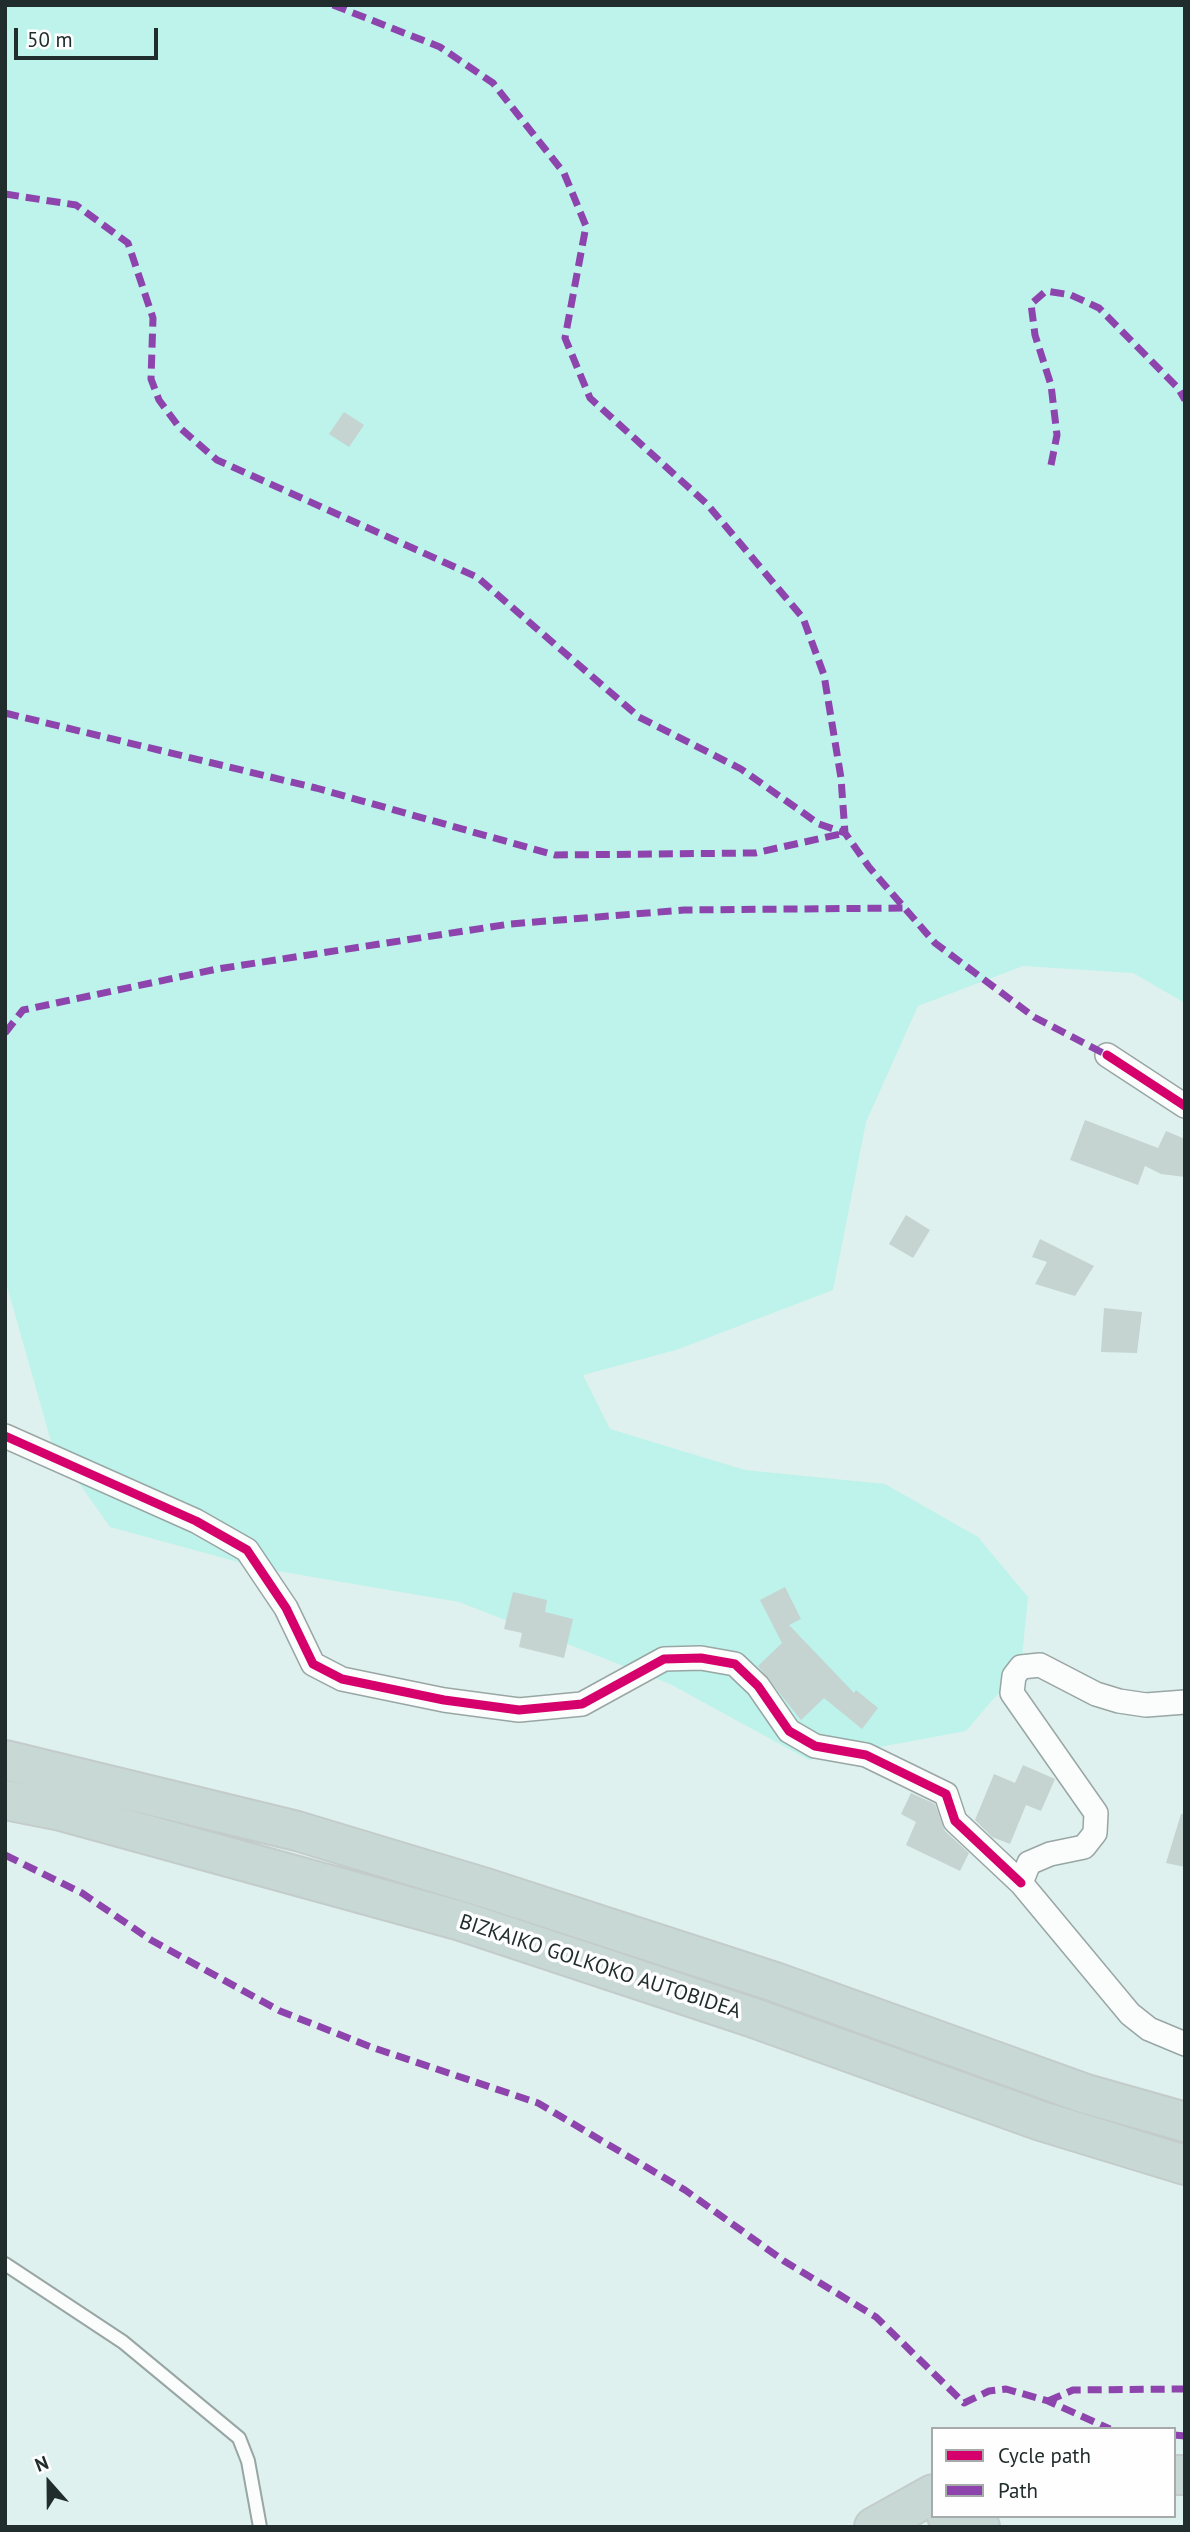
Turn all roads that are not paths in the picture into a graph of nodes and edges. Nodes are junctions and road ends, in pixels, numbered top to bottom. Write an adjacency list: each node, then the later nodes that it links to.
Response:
1 (1107, 1055): 2 (street)
2 (1185, 1106)
3 (5, 1436): 7 (street)
4 (1185, 1702): 7 (street)
5 (5, 1760): 9 (highway, BIZKAIKO GOLKOKO AUTOBIDEA)
6 (5, 1800): 10 (highway, BIZKAIKO GOLKOKO AUTOBIDEA)
7 (1021, 1883): 8 (street)
8 (1185, 2044)
9 (1185, 2122)
10 (1185, 2165)
11 (5, 2264): 16 (lane)
12 (931, 2495): 15 (highway)
13 (931, 2515): 15 (highway)
14 (953, 2518): 17 (highway)
15 (879, 2524)
16 (260, 2527)
17 (980, 2527)

